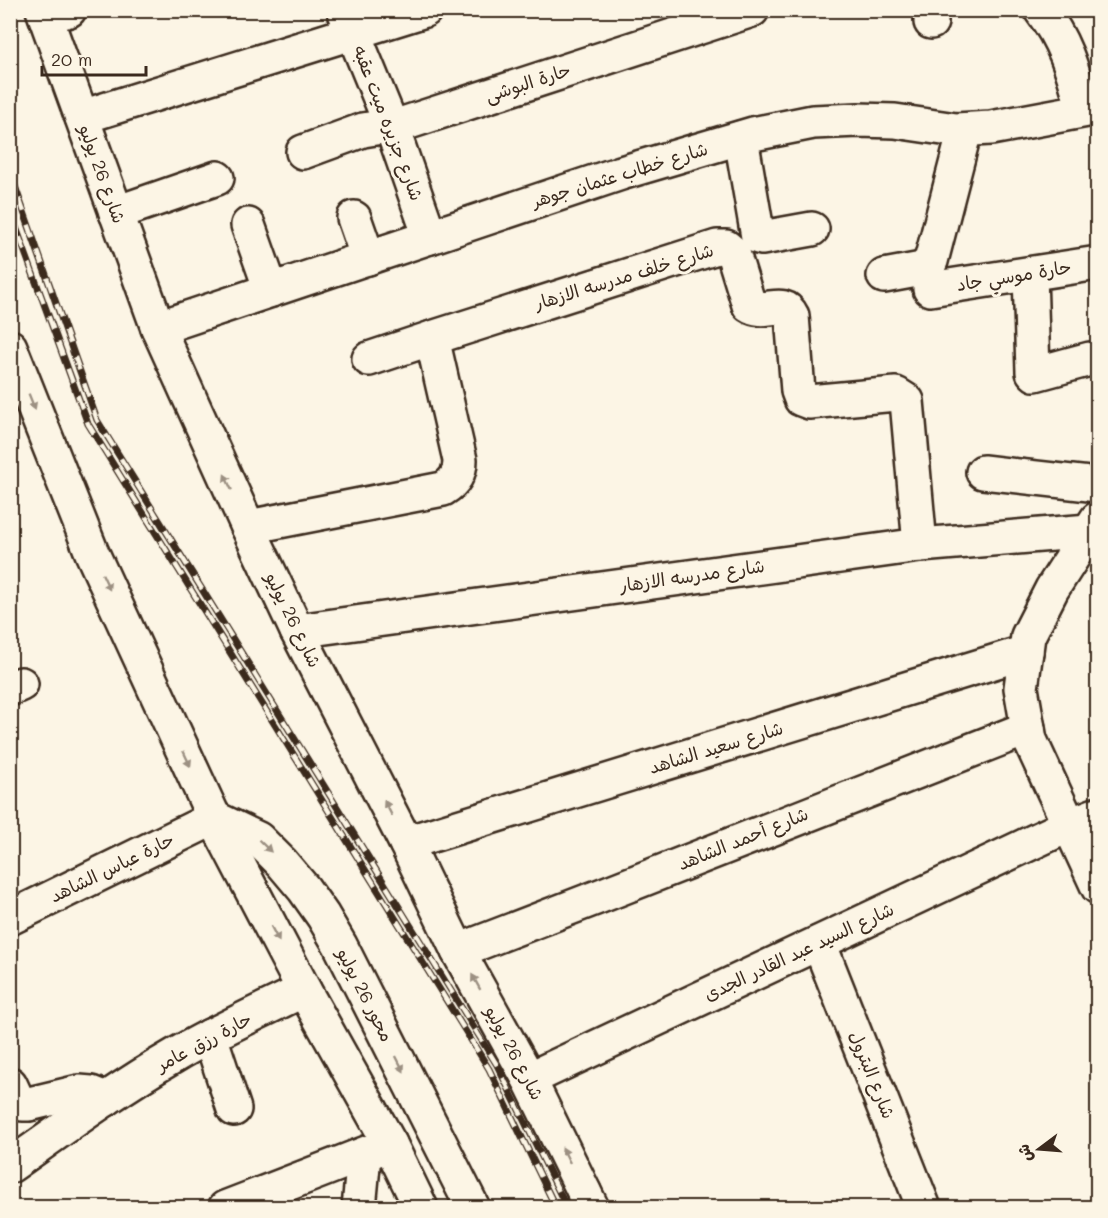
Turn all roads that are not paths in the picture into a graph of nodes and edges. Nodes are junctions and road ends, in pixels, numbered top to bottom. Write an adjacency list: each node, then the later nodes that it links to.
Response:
1 (425, 10): 5 (main road)
2 (752, 10): 8 (main road, حارة البوشى)
3 (1041, 10): 6 (main road)
4 (52, 13): 7 (main road, شارع 26 يوليو)
5 (349, 22): 7 (main road); 8 (main road, شارع جزيره ميت عقبه)
6 (1091, 109): 9 (main road, شارع خطاب عثمان جوهر)
7 (82, 117): 13 (main road, شارع 26 يوليو)
8 (391, 125): 11 (main road, حارة البوشى); 17 (main road, شارع جزيره ميت عقبه)
9 (964, 130): 10 (main road, شارع خطاب عثمان جوهر); 21 (main road)
10 (741, 138): 16 (main road); 17 (main road, شارع خطاب عثمان جوهر)
11 (303, 152)
12 (217, 178): 13 (main road)
13 (116, 213): 24 (main road, شارع 26 يوليو)
14 (354, 218): 18 (main road)
15 (248, 225): 22 (main road)
16 (812, 229)
17 (430, 237): 18 (main road, شارع خطاب عثمان جوهر)
18 (368, 258): 22 (main road, شارع خطاب عثمان جوهر)
19 (1098, 263): 20 (main road, حارة موسي جاد)
20 (1030, 274): 23 (main road, حارة موسي جاد); 28 (main road)
21 (884, 276)
22 (271, 290): 24 (main road, شارع خطاب عثمان جوهر)
23 (930, 290)
24 (158, 328): 32 (main road, شارع 26 يوليو, one-way to 24)
25 (432, 338): 27 (main road, شارع خلف مدرسه الازهار); 32 (main road); 33 (main road, شارع خلف مدرسه الازهار)
26 (10, 347): 37 (main road, one-way to 37)
27 (369, 359)
28 (1090, 359)
29 (983, 472): 30 (main road)
30 (1098, 485)
31 (1093, 524): 33 (main road, شارع مدرسه الازهار); 35 (main road)
32 (248, 526): 34 (main road, شارع 26 يوليو)
33 (920, 545): 34 (main road, شارع مدرسه الازهار)
34 (297, 631): 39 (main road, شارع 26 يوليو, one-way to 34)
35 (1026, 652): 36 (main road); 39 (main road, شارع سعيد الشاهد)
36 (1028, 728): 38 (main road); 43 (main road, شارع أحمد الشاهد)
37 (214, 818): 41 (main road, حارة عباس الشاهد); 44 (main road, one-way to 44); 56 (main road, محور 26 يوليو, one-way to 56)
38 (1083, 820): 40 (main road); 42 (main road, شارع السيد عبد القادر الجدى)
39 (406, 843): 43 (main road, شارع 26 يوليو)
40 (1098, 887)
41 (10, 918)
42 (819, 943): 46 (main road, شارع السيد عبد القادر الجدى); 57 (main road, شارع البترول)
43 (458, 951): 46 (main road, شارع 26 يوليو, one-way to 43)
44 (304, 990): 45 (main road, حارة رزق عامر); 50 (main road)
45 (210, 1036): 48 (main road, حارة رزق عامر); 49 (main road)
46 (529, 1079): 52 (main road, شارع 26 يوليو, one-way to 46)
47 (10, 1084): 48 (main road)
48 (106, 1099): 51 (main road, حارة رزق عامر)
49 (234, 1109)
50 (377, 1150): 53 (main road); 54 (main road); 55 (main road)
51 (10, 1166)
52 (588, 1202)
53 (225, 1208)
54 (359, 1208)
55 (421, 1208)
56 (473, 1208)
57 (924, 1208)

